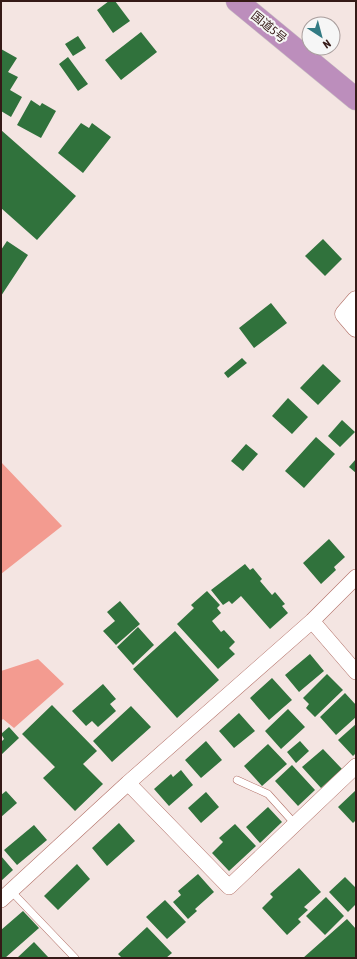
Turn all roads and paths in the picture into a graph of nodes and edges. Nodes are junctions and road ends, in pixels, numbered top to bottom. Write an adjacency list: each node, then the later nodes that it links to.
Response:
1 (237, 1): 2 (highway, 国道5号)
2 (356, 99)
3 (356, 300): 4 (street)
4 (356, 328)
5 (356, 577): 6 (street)
6 (312, 621): 7 (street); 10 (street)
7 (356, 672)
8 (356, 766): 11 (street)
9 (237, 780): 11 (lane)
10 (128, 783): 11 (street); 12 (street)
11 (295, 824)
12 (6, 896): 13 (lane)
13 (75, 958)

